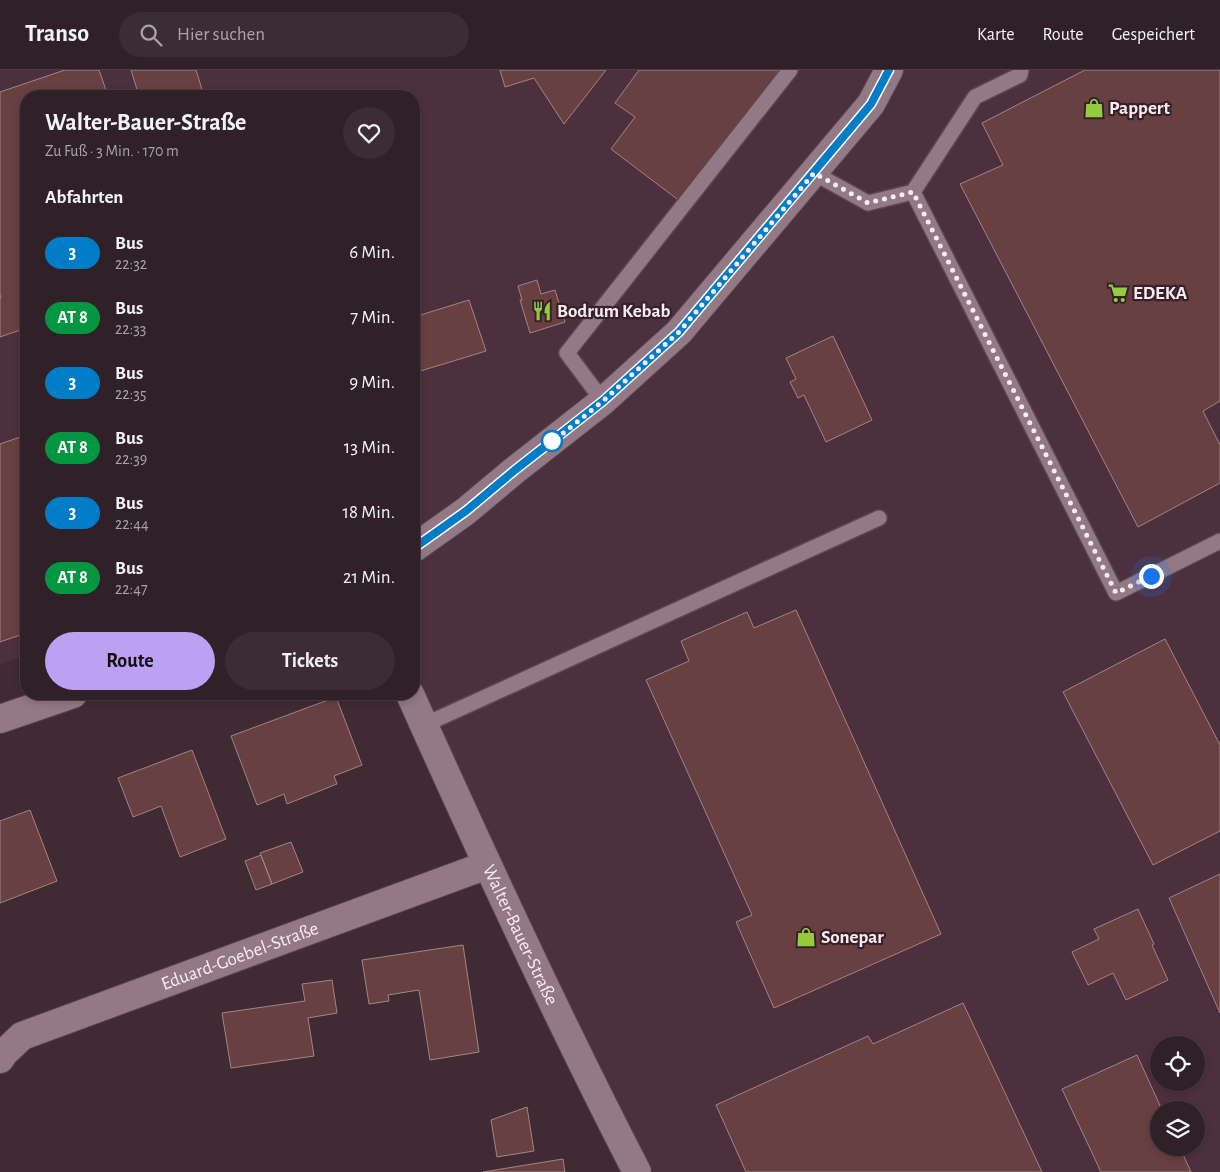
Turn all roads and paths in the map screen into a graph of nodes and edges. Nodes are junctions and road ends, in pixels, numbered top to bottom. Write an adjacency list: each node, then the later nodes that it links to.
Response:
1 (790, 70): 6 (lane)
2 (889, 70): 4 (street)
3 (1024, 72): 5 (lane)
4 (814, 173): 5 (lane); 6 (street)
5 (913, 192): 8 (lane)
6 (603, 401): 9 (street)
7 (879, 518): 13 (lane)
8 (1220, 541)
9 (420, 544)
10 (56, 700): 12 (street)
11 (413, 700): 13 (street, Walter-Bauer-Straße)
12 (0, 719)
13 (424, 725): 14 (street, Walter-Bauer-Straße)
14 (487, 865): 15 (street, Eduard-Goebel-Straße); 16 (street, Walter-Bauer-Straße)
15 (0, 1059)
16 (637, 1172)

